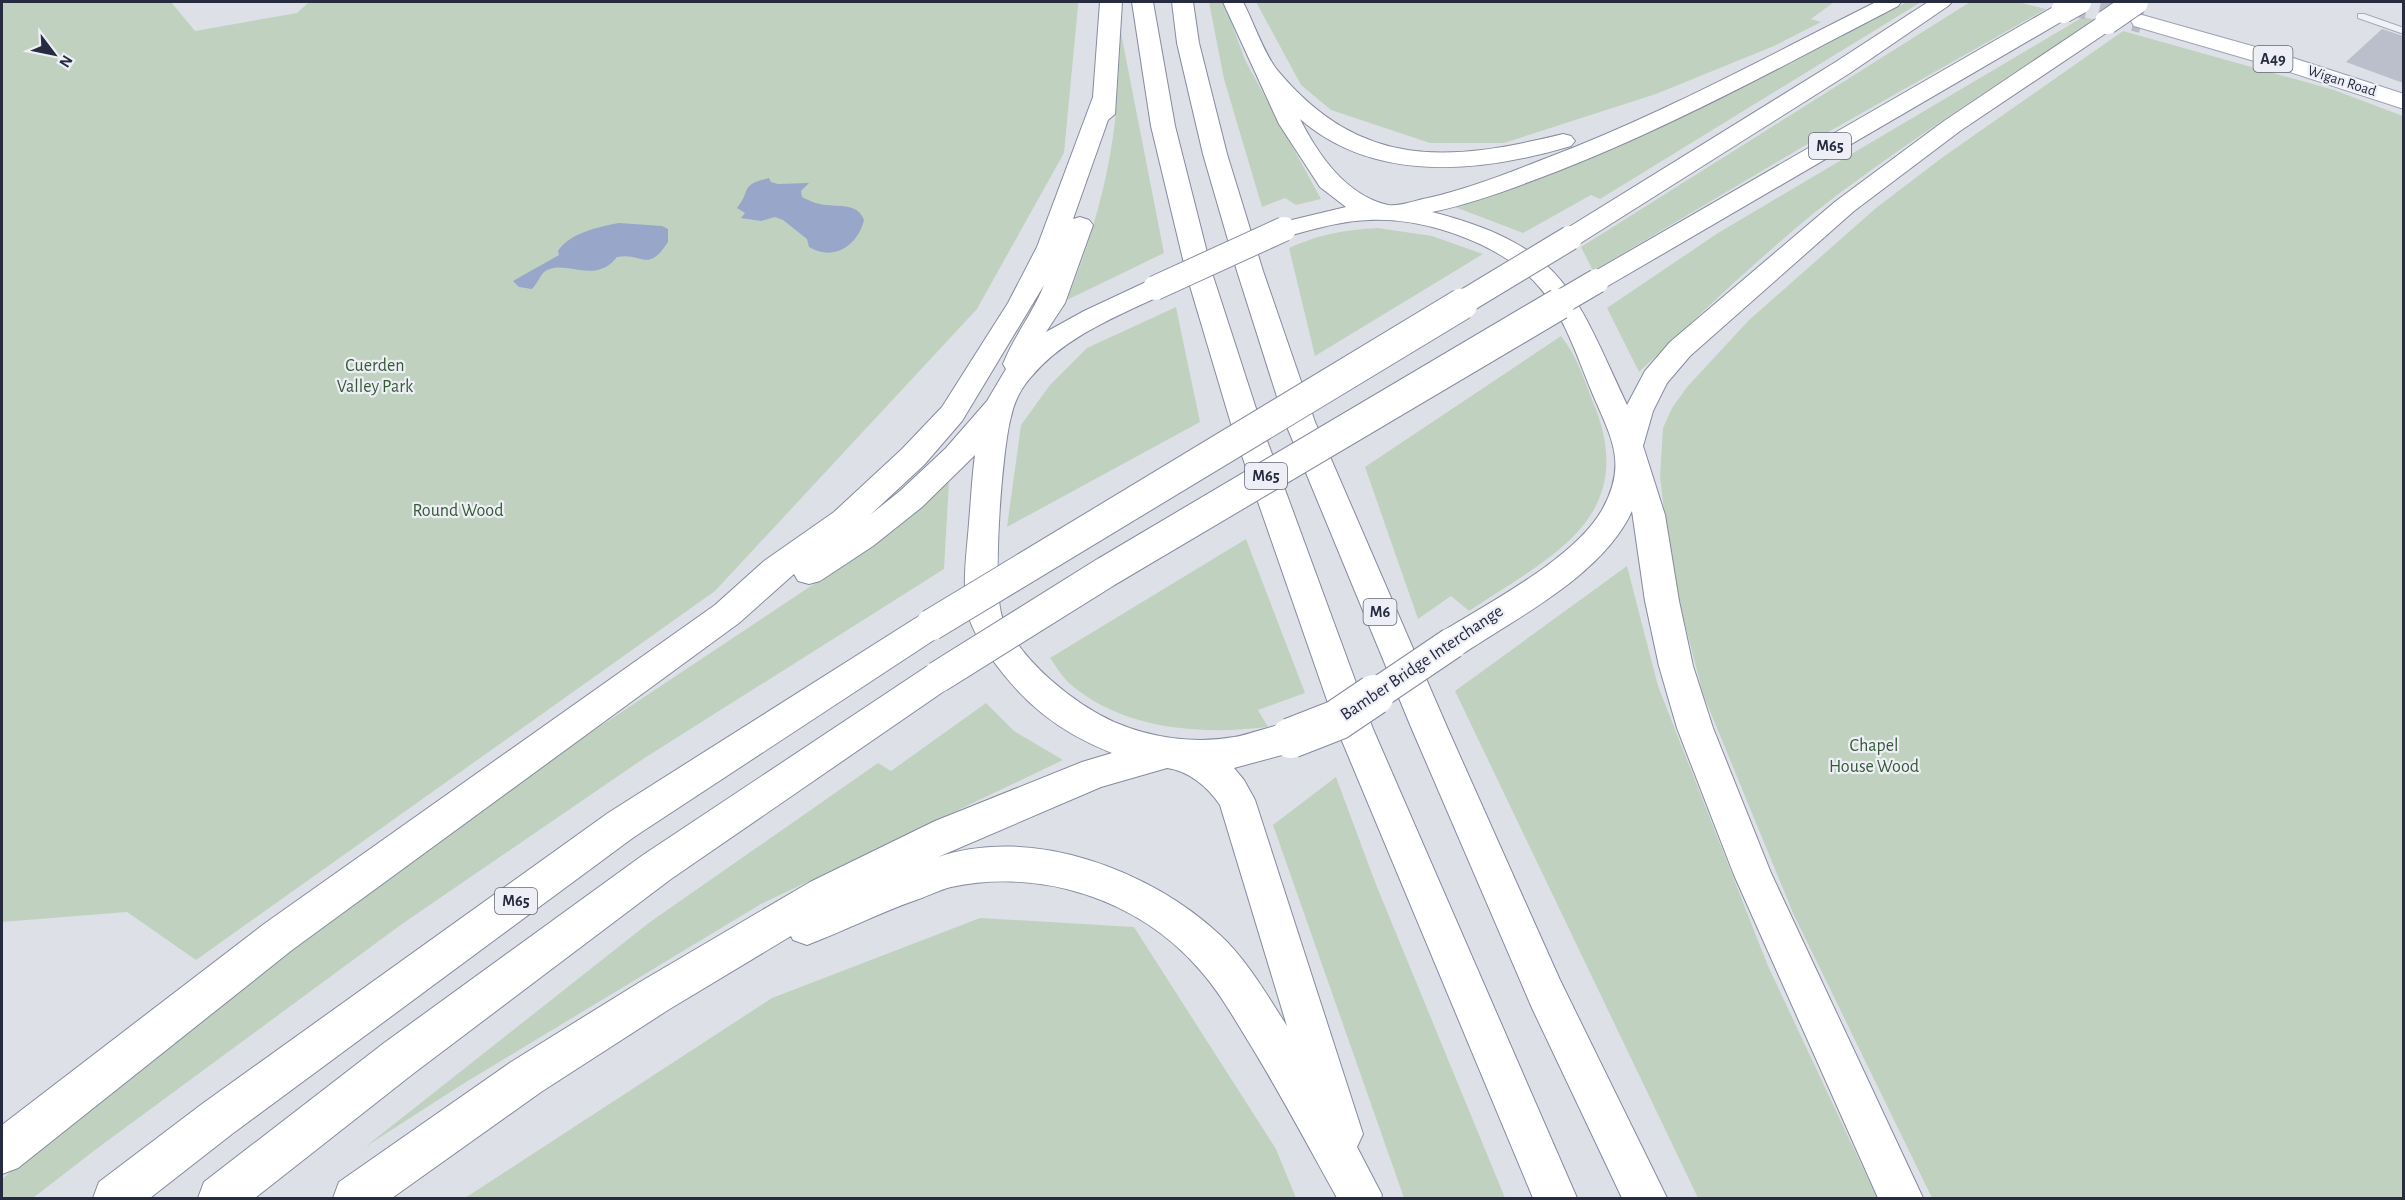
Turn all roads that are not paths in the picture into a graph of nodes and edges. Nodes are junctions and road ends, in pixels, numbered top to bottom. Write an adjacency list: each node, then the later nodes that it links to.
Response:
1 (1112, 2): 13 (main road)
2 (1142, 2): 26 (main road)
3 (1182, 2): 27 (main road, M6)
4 (1233, 2): 11 (main road)
5 (1891, 2): 12 (main road)
6 (1941, 2): 23 (main road, M65, bridge)
7 (2071, 6): 24 (main road, M65, bridge)
8 (2139, 11): 14 (main road, Wigan Road / A49); 17 (main road, bridge)
9 (2361, 16): 10 (lane)
10 (2403, 31)
11 (1265, 71): 12 (main road); 15 (main road)
12 (1736, 81): 15 (main road)
13 (1106, 92): 16 (main road); 18 (main road)
14 (2403, 102)
15 (1385, 212): 16 (main road, Bamber Bridge Interchange, bridge); 17 (main road, Bamber Bridge Interchange)
16 (1004, 396): 18 (main road); 19 (main road, Bamber Bridge Interchange)
17 (1630, 456): 19 (main road, Bamber Bridge Interchange, bridge); 28 (main road)
18 (727, 614): 21 (main road)
19 (1173, 754): 20 (main road); 22 (main road)
20 (654, 996): 22 (main road); 25 (main road)
21 (2, 1152)
22 (1360, 1197)
23 (115, 1198)
24 (220, 1198)
25 (355, 1198)
26 (1555, 1198)
27 (1646, 1198)
28 (1901, 1198)

